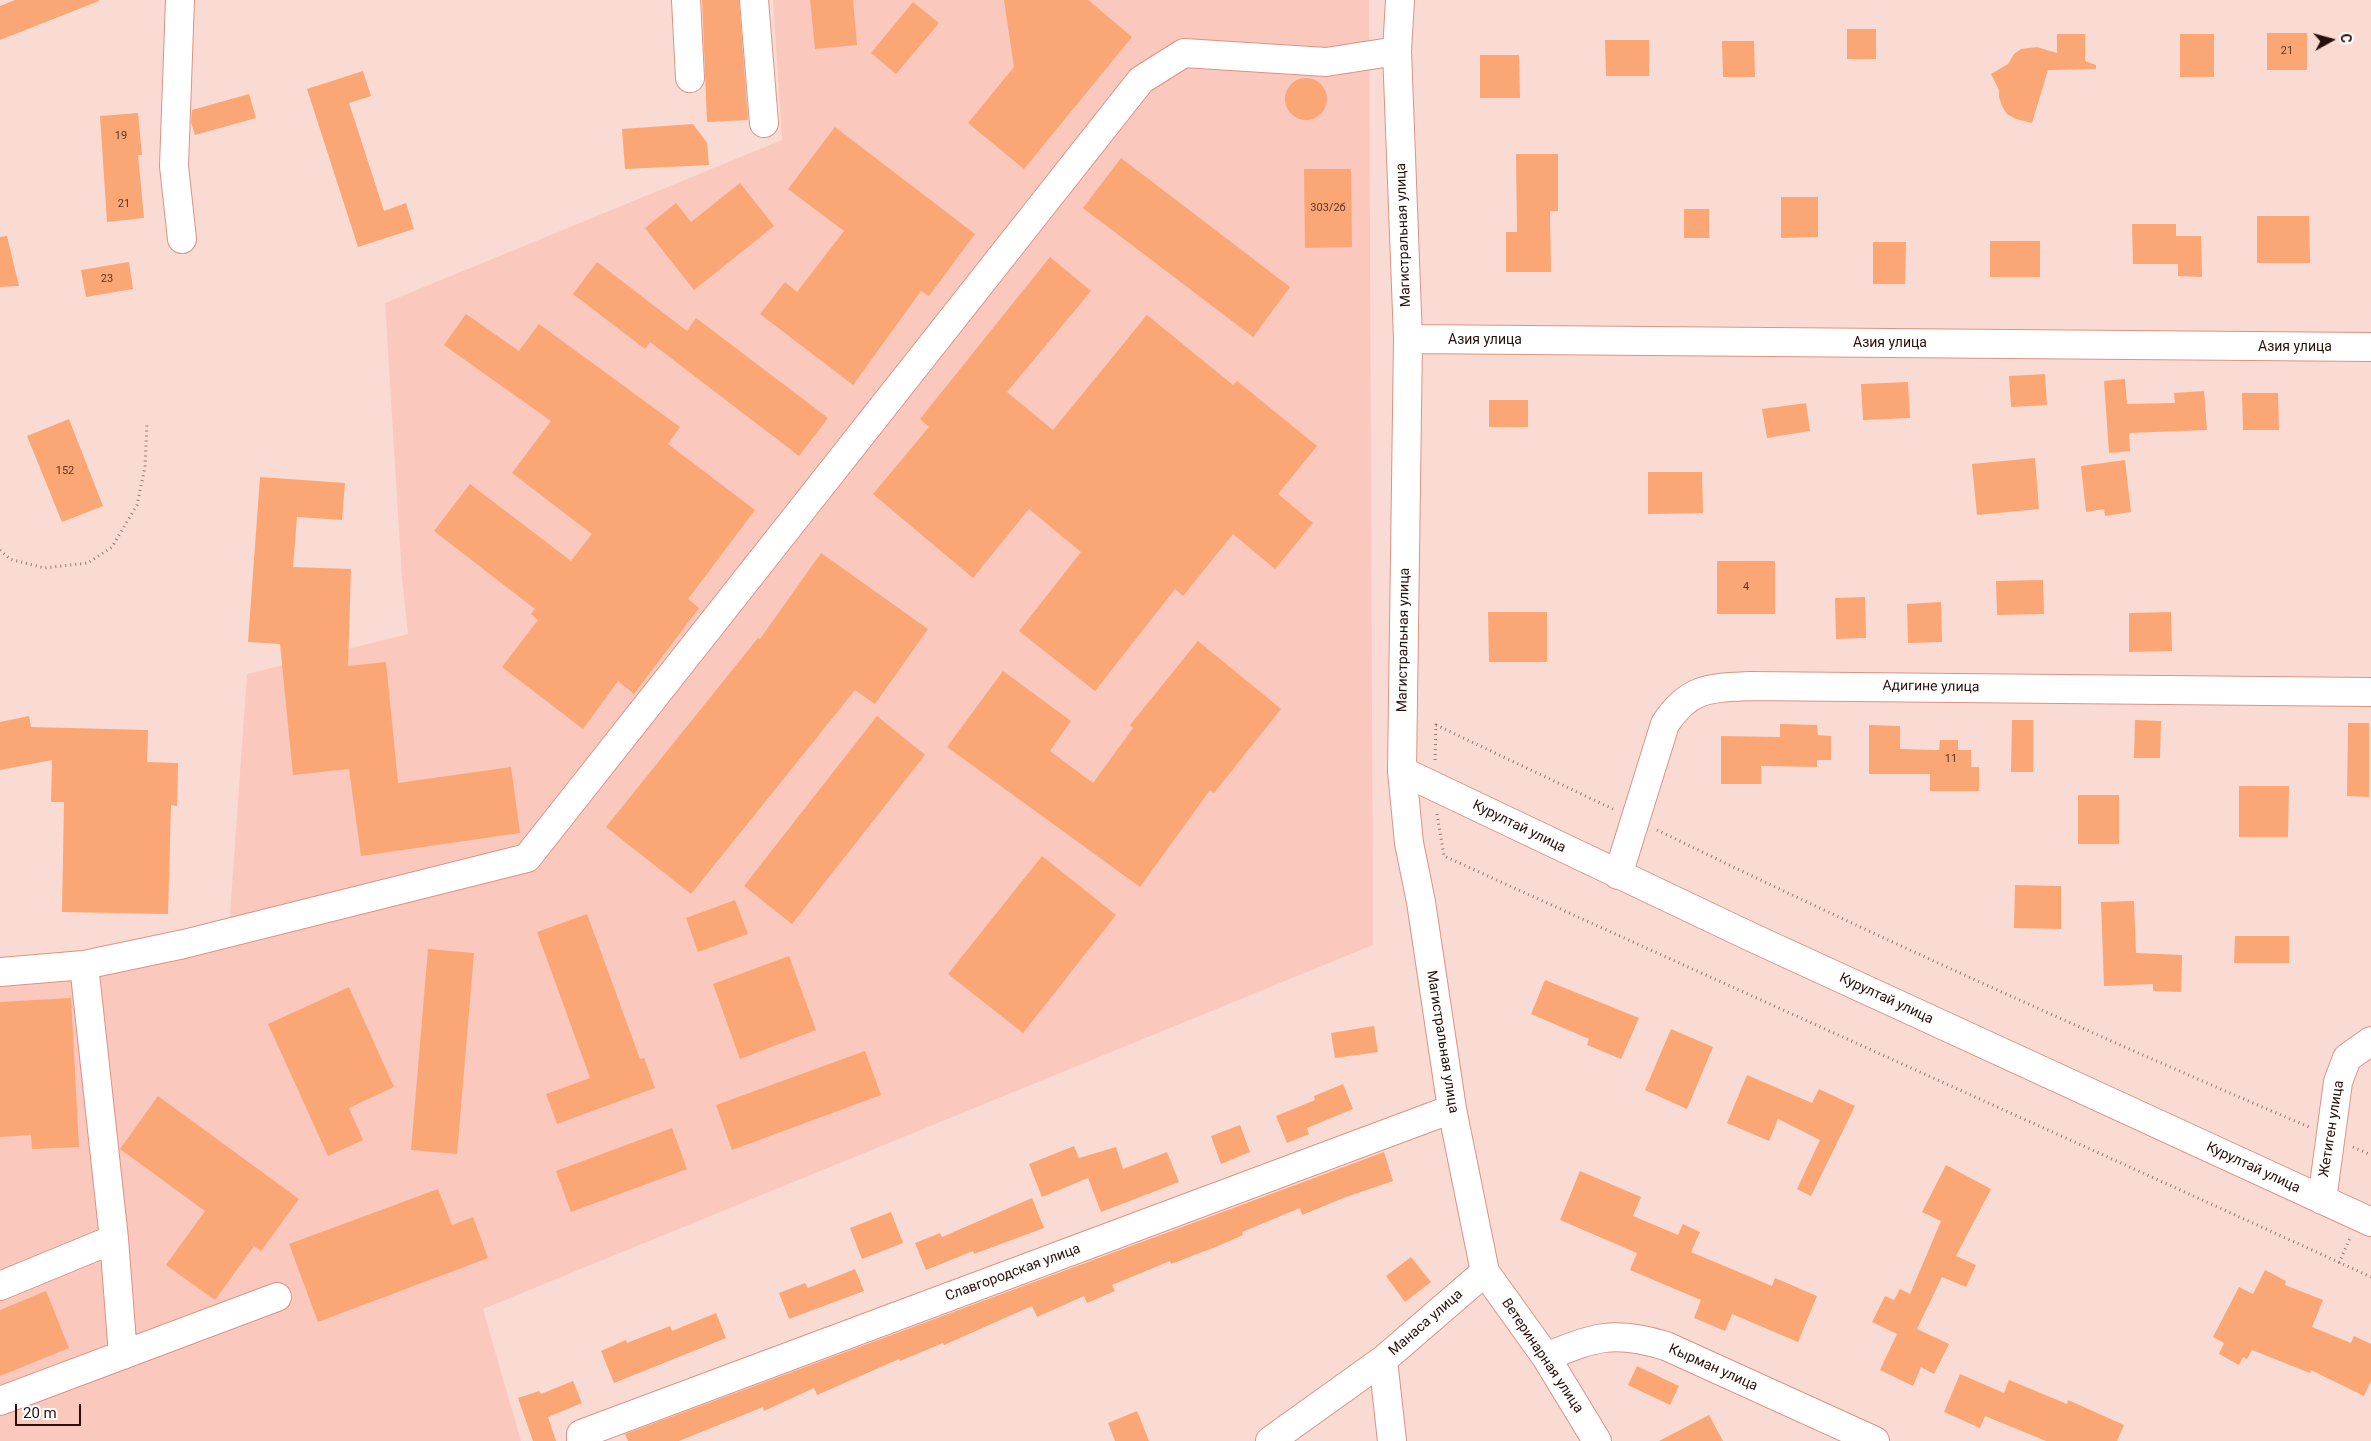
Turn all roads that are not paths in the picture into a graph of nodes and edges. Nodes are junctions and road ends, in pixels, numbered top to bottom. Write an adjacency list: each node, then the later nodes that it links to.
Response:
1 (180, 0): 8 (street)
2 (686, 0): 6 (street)
3 (754, 0): 7 (street)
4 (1400, 0): 5 (street, Магистральная улица)
5 (1397, 51): 9 (street, Магистральная улица); 14 (street)
6 (690, 78)
7 (764, 123)
8 (182, 239)
9 (1408, 339): 10 (street, Азия улица); 12 (street, Магистральная улица)
10 (2371, 347)
11 (2371, 692): 13 (street, Адигине улица)
12 (1402, 771): 13 (street, Курултай улица); 17 (street, Магистральная улица)
13 (1618, 875): 18 (street, Курултай улица)
14 (84, 965): 15 (street); 20 (street)
15 (0, 972)
16 (2371, 1041): 18 (street, Жетиген улица)
17 (1452, 1109): 21 (street, Магистральная улица); 28 (street, Славгородская улица)
18 (2322, 1200): 19 (street, Курултай улица)
19 (2371, 1222)
20 (114, 1239): 22 (street); 24 (street)
21 (1486, 1272): 25 (street, Ветеринарная улица); 26 (street, Манаса улица)
22 (0, 1286)
23 (277, 1297): 24 (street)
24 (123, 1355): 27 (street)
25 (1546, 1358): 31 (street, Ветеринарная улица); 32 (street, Кырман улица)
26 (1383, 1360): 29 (street); 30 (street, Манаса улица)
27 (0, 1401)
28 (581, 1441)
29 (1270, 1441)
30 (1392, 1441)
31 (1597, 1441)
32 (1875, 1441)

